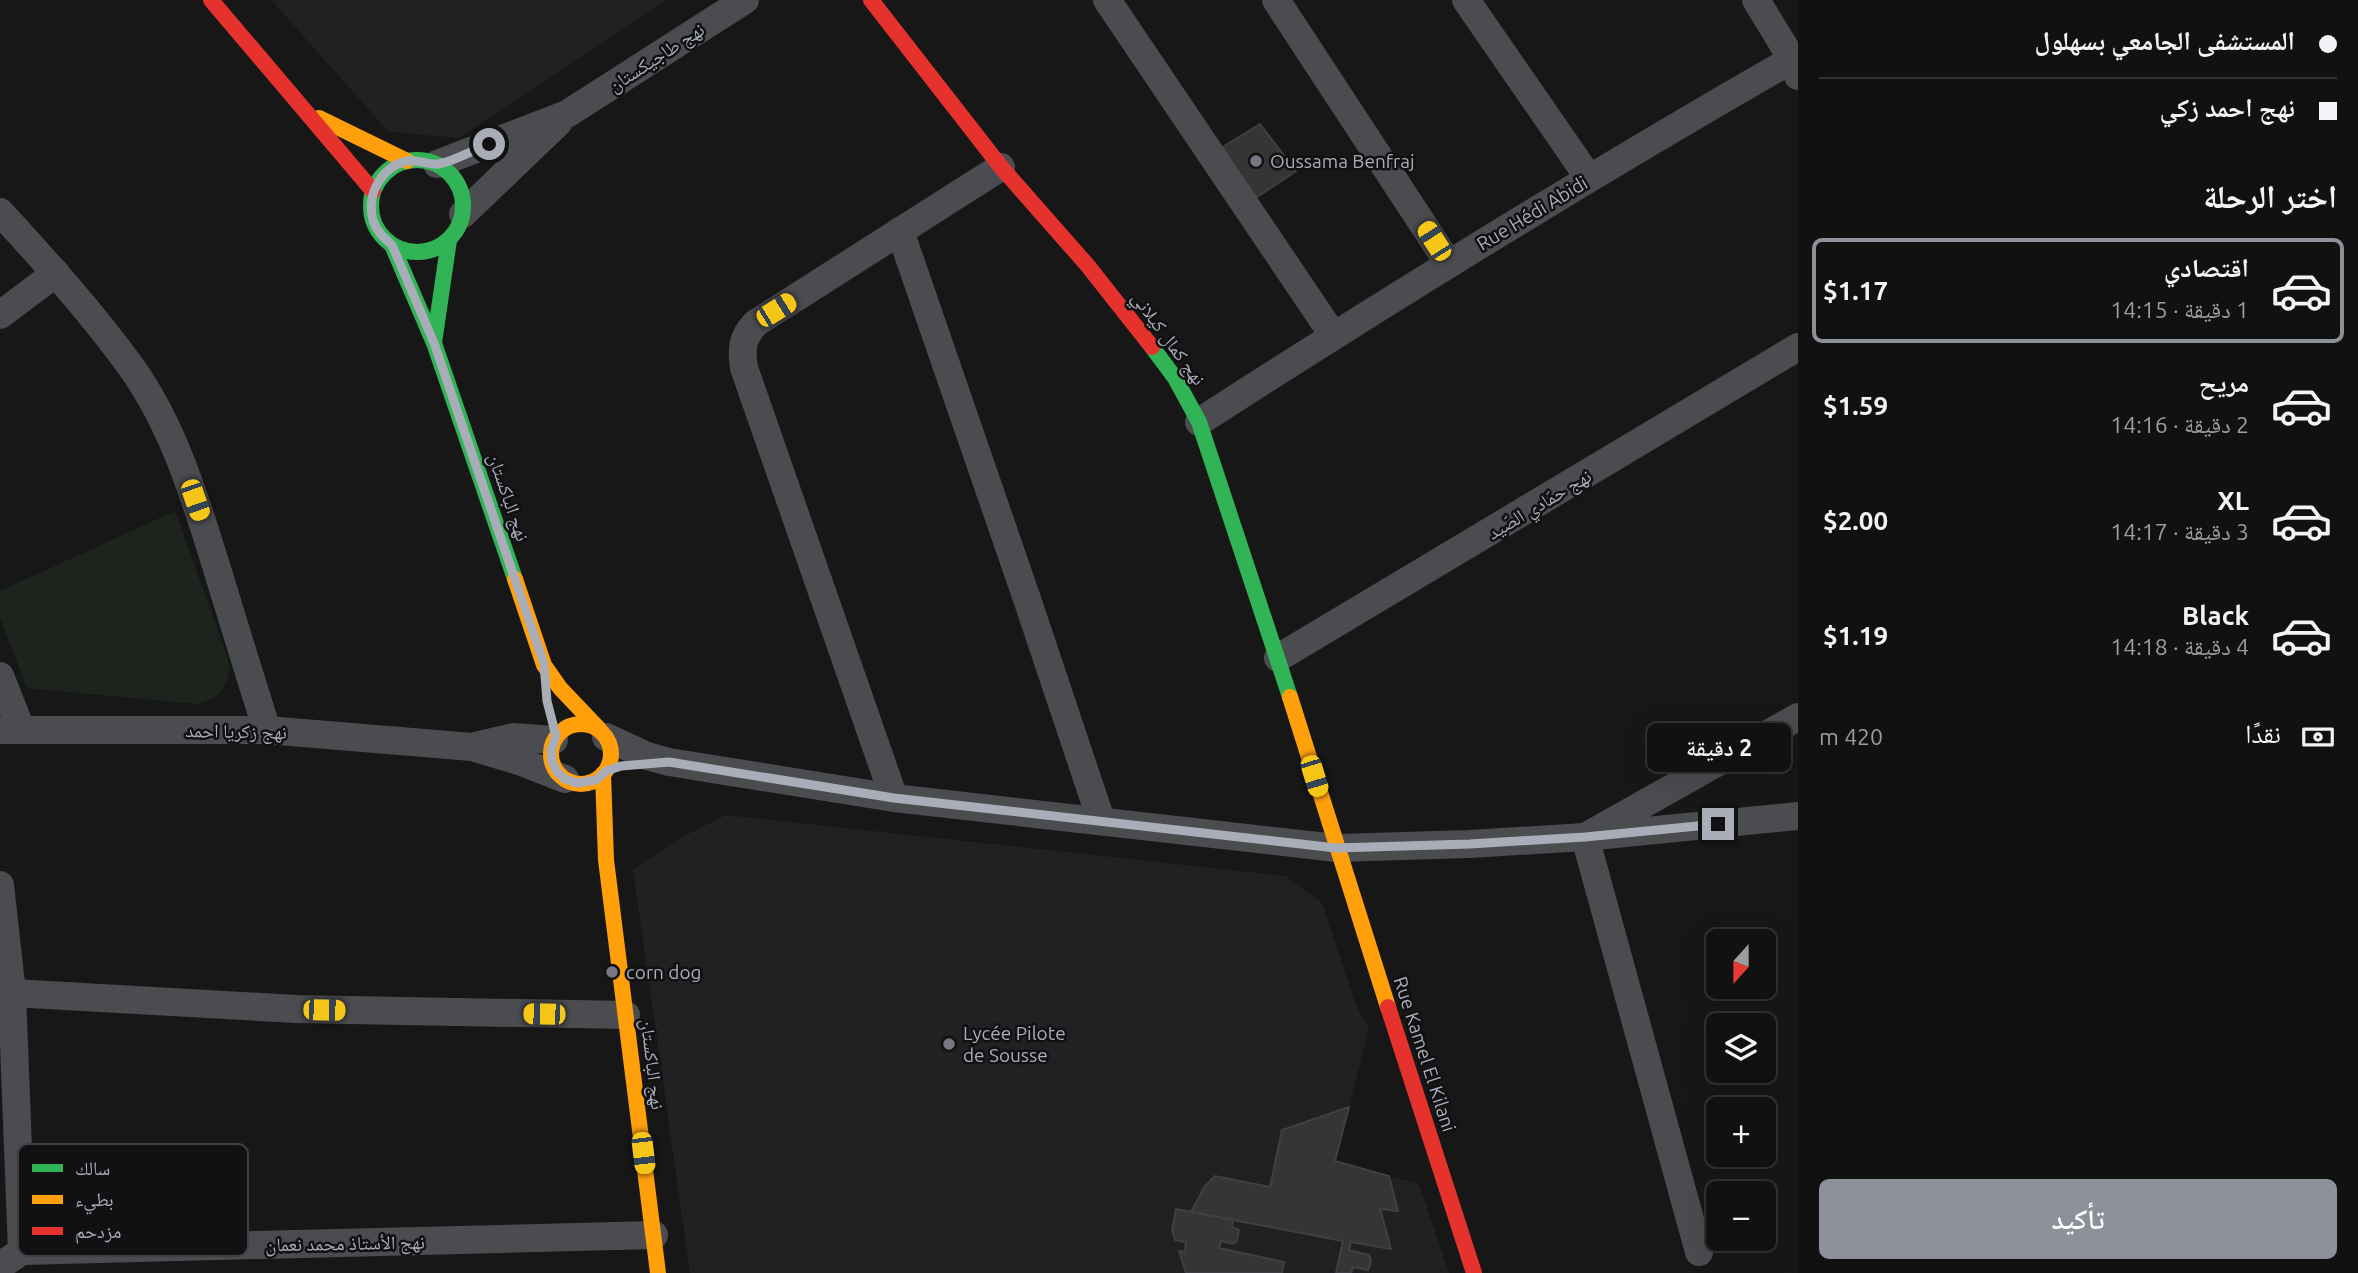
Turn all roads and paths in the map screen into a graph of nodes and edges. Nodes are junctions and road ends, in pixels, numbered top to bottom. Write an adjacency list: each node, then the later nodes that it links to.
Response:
1 (211, 0): 9 (street)
2 (745, 0): 10 (street, نهج طاجيكستان)
3 (871, 0): 13 (street, نهج كمال كيلاني)
4 (1107, 0): 24 (street)
5 (1276, 0): 21 (street)
6 (1466, 0): 14 (street)
7 (1756, 0): 8 (street)
8 (1796, 64): 14 (street, Rue Hédi Abidi)
9 (305, 110): 11 (street); 15 (street)
10 (567, 114): 12 (street); 17 (street)
11 (407, 161): 12 (street); 15 (street)
12 (437, 164): 17 (street)
13 (1001, 167): 18 (street); 27 (street, نهج كمال كيلاني)
14 (1590, 178): 21 (street, Rue Hédi Abidi)
15 (373, 191): 20 (street)
16 (0, 212): 22 (street)
17 (463, 214): 19 (street)
18 (900, 231): 41 (street); 44 (street)
19 (449, 240): 20 (street); 25 (street, نهج الباكستان)
20 (392, 245): 25 (street, نهج الباكستان)
21 (1449, 264): 24 (street, Rue Hédi Abidi)
22 (56, 273): 23 (street); 34 (street)
23 (0, 315)
24 (1333, 335): 27 (street, Rue Hédi Abidi)
25 (434, 343): 29 (street, نهج الباكستان)
26 (1798, 347): 28 (street, نهج حمّادي الصّيد)
27 (1199, 422): 28 (street, نهج كمال كيلاني)
28 (1278, 658): 46 (street, نهج كمال كيلاني)
29 (544, 664): 31 (street, نهج الباكستان); 36 (street, نهج الباكستان)
30 (0, 676): 33 (street)
31 (545, 692)
32 (1798, 717): 45 (street)
33 (11, 730): 34 (street, نهج زكريا احمد)
34 (267, 730): 37 (street, نهج زكريا احمد)
35 (554, 732): 36 (street); 37 (street, نهج زكريا احمد); 40 (street)
36 (602, 733): 38 (street); 39 (street)
37 (472, 747): 40 (street, نهج زكريا احمد)
38 (669, 762): 39 (street); 41 (street)
39 (605, 772): 40 (street); 47 (street, نهج الباكستان)
40 (571, 787)
41 (894, 798): 44 (street)
42 (1798, 816): 45 (street)
43 (589, 819): 47 (street, نهج الباكستان)
44 (1101, 820): 46 (street)
45 (1585, 837): 46 (street); 53 (street)
46 (1336, 848): 57 (street, Rue Kamel El Kilani)
47 (606, 860): 50 (street, نهج الباكستان)
48 (0, 885): 49 (street)
49 (12, 993): 50 (street); 55 (street)
50 (626, 1015): 51 (street, نهج الباكستان)
51 (654, 1235): 52 (street, نهج الأستاذ محمد نعمان); 56 (street, نهج الباكستان)
52 (248, 1250)
53 (1699, 1252)
54 (67, 1256): 55 (street, نهج الأستاذ محمد نعمان)
55 (11, 1258)
56 (658, 1273)
57 (1474, 1273)

